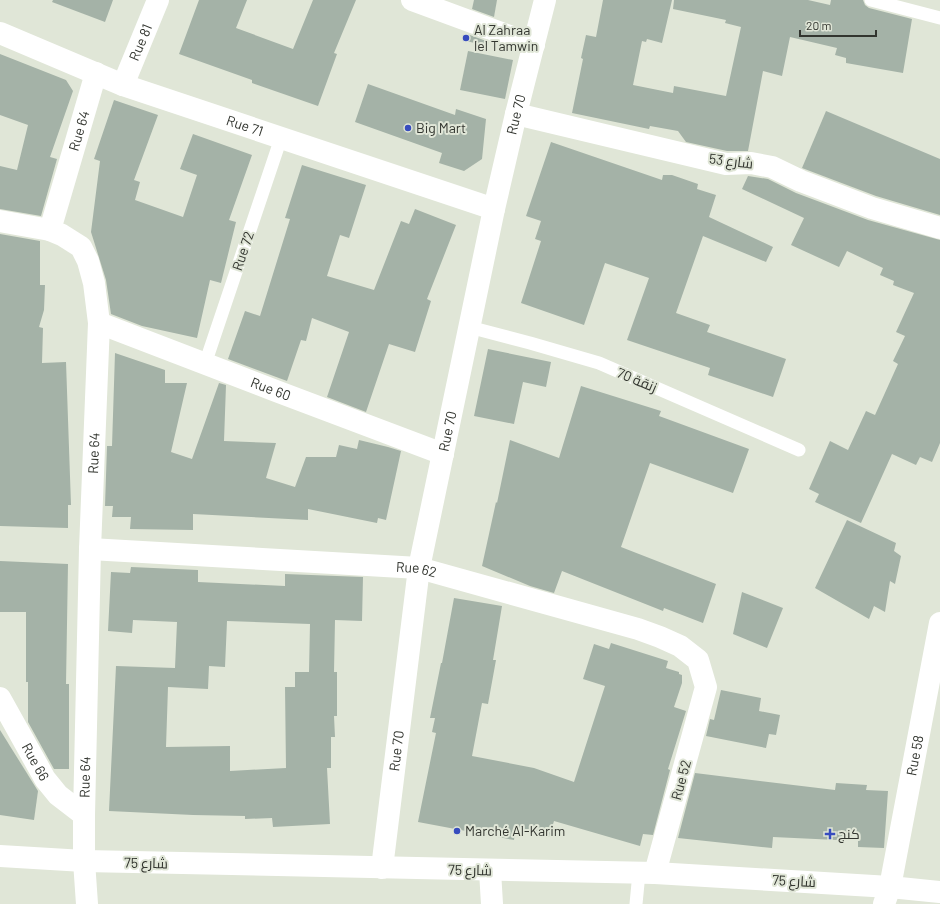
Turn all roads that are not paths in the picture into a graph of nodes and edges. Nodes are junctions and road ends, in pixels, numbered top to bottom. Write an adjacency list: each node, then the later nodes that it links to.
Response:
1 (158, 0): 9 (street, Rue 81)
2 (545, 0): 7 (street, Rue 70)
3 (871, 0): 5 (lane)
4 (420, 2): 7 (street)
5 (940, 18)
6 (0, 33): 8 (street, Rue 71)
7 (534, 45): 10 (street, Rue 70)
8 (96, 73): 9 (street, Rue 71); 15 (street, Rue 64)
9 (123, 84): 11 (street, Rue 71)
10 (516, 114): 12 (street, Rue 70); 14 (street, شارع 53)
11 (281, 138): 12 (street, Rue 71); 18 (lane, Rue 72)
12 (494, 209): 17 (street, Rue 70)
13 (0, 221): 15 (street)
14 (940, 228)
15 (50, 230): 16 (street, Rue 64)
16 (98, 323): 18 (street, Rue 60); 21 (street, Rue 64)
17 (469, 327): 19 (lane, زنقة 70); 20 (street, Rue 70)
18 (205, 364): 20 (street, Rue 60)
19 (799, 450)
20 (443, 454): 22 (street, Rue 70)
21 (90, 549): 22 (street, Rue 62); 26 (street, Rue 64)
22 (419, 568): 24 (street, Rue 62); 29 (street, Rue 70)
23 (940, 623): 33 (street, Rue 58)
24 (706, 687): 31 (street, Rue 52)
25 (0, 698): 26 (street, Rue 66)
26 (84, 815): 28 (street, Rue 64)
27 (0, 856): 28 (street, شارع 75)
28 (84, 861): 29 (street, شارع 75); 34 (street, Rue 64)
29 (382, 868): 30 (street, شارع 75)
30 (490, 871): 31 (street, شارع 75); 35 (street)
31 (647, 873): 33 (street, شارع 75); 36 (lane)
32 (940, 892): 33 (street, شارع 75)
33 (887, 895)
34 (87, 904)
35 (492, 904)
36 (636, 904)

